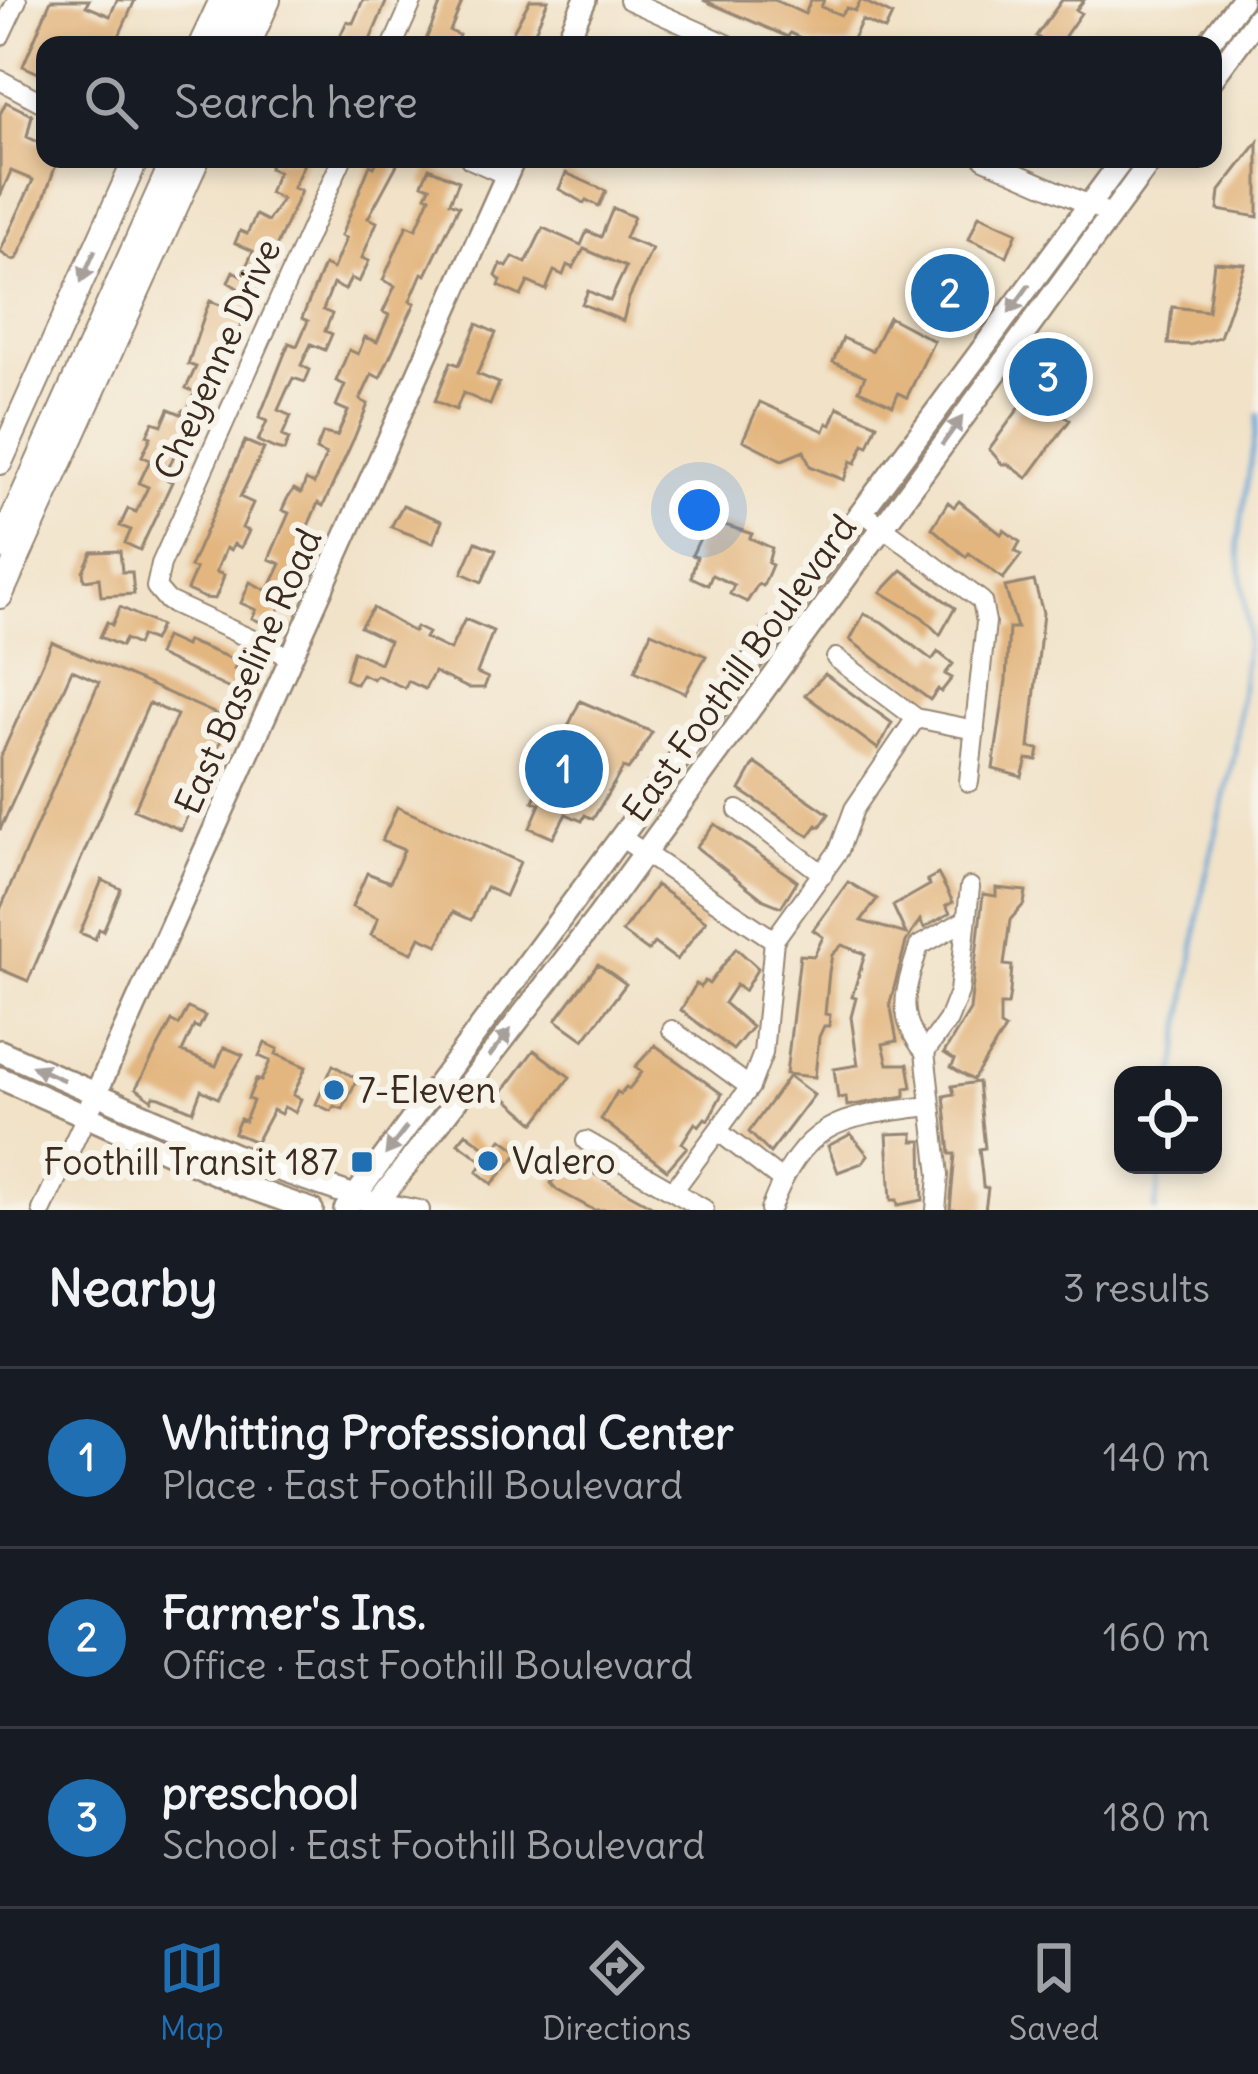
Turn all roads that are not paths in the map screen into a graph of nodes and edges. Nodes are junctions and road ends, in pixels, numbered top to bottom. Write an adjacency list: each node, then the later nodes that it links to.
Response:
1 (17, 0): 11 (street)
2 (206, 0): 12 (highway)
3 (222, 0): 13 (highway)
4 (245, 0): 14 (highway)
5 (268, 0): 15 (highway)
6 (413, 0): 16 (street)
7 (585, 0): 17 (main road)
8 (628, 0): 18 (street)
9 (1241, 0): 19 (main road)
10 (1258, 17): 20 (main road)
11 (0, 36)
12 (191, 36)
13 (205, 36)
14 (229, 36)
15 (252, 36)
16 (397, 36)
17 (569, 36)
18 (709, 36)
19 (1215, 36)
20 (1222, 66)
21 (0, 80): 22 (street)
22 (36, 99)
23 (132, 168): 32 (highway, one-way to 32)
24 (170, 168): 34 (highway)
25 (192, 168): 35 (highway)
26 (338, 168): 36 (street, Cheyenne Drive)
27 (510, 168): 36 (main road, East Baseline Road)
28 (1005, 168): 31 (street)
29 (1119, 168): 31 (main road, East Foothill Boulevard)
30 (1143, 168): 31 (main road, East Foothill Boulevard)
31 (1100, 210): 33 (main road, East Foothill Boulevard)
32 (0, 462)
33 (874, 519): 39 (street); 42 (main road, East Foothill Boulevard); 43 (main road, East Foothill Boulevard)
34 (0, 547)
35 (0, 596)
36 (290, 657): 53 (main road, East Baseline Road)
37 (836, 658): 38 (street)
38 (916, 718): 39 (street); 44 (street)
39 (975, 730): 40 (street)
40 (968, 782)
41 (738, 810): 44 (street)
42 (622, 838): 43 (street); 60 (main road, East Foothill Boulevard, one-way to 60)
43 (645, 853): 47 (street); 60 (main road, East Foothill Boulevard, one-way to 43)
44 (823, 874): 47 (street)
45 (970, 886): 46 (street)
46 (966, 920): 50 (street); 50 (street)
47 (775, 940): 52 (street)
48 (672, 1030): 52 (street)
49 (0, 1051): 53 (main road, one-way to 49)
50 (925, 1052): 54 (street)
51 (0, 1078): 55 (main road)
52 (750, 1087): 56 (street)
53 (96, 1095): 55 (main road, East Baseline Road); 60 (main road)
54 (930, 1106): 58 (street); 66 (street)
55 (86, 1116): 62 (street, East Baseline Road); 63 (main road)
56 (718, 1131): 58 (street); 59 (street)
57 (586, 1141): 59 (street)
58 (781, 1180): 65 (street)
59 (673, 1191): 61 (street)
60 (362, 1205): 64 (street)
61 (704, 1209)
62 (42, 1210)
63 (311, 1210)
64 (420, 1210)
65 (770, 1210)
66 (936, 1210)

